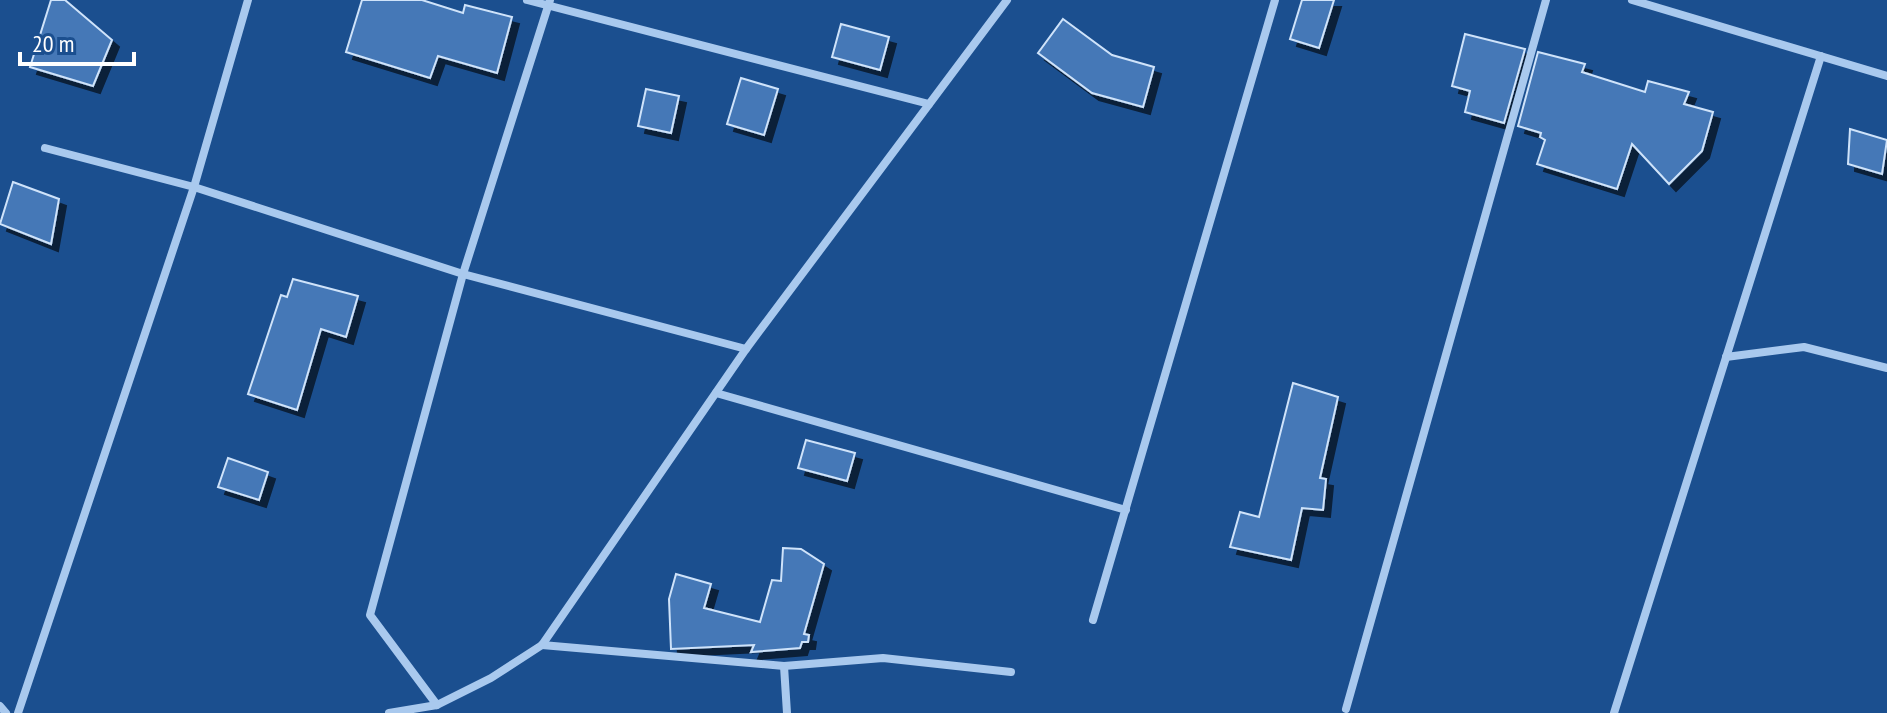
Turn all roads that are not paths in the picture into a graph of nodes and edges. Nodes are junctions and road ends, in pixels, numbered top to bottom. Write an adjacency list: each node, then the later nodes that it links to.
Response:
1 (248, 0): 12 (street)
2 (527, 0): 7 (street)
3 (1007, 0): 10 (street)
4 (1275, 0): 18 (street)
5 (1546, 0): 25 (street)
6 (1632, 0): 8 (street)
7 (549, 4): 10 (street); 13 (street)
8 (1821, 56): 9 (street); 15 (street)
9 (1887, 76)
10 (929, 104): 14 (street)
11 (45, 148): 12 (street)
12 (194, 187): 13 (street); 27 (street)
13 (463, 274): 14 (street); 23 (street)
14 (746, 349): 17 (street)
15 (1726, 357): 16 (street); 30 (street)
16 (1887, 368)
17 (716, 393): 18 (street); 20 (street)
18 (1126, 510): 19 (street)
19 (1093, 620)
20 (542, 645): 21 (street); 23 (street)
21 (784, 666): 22 (street); 29 (street)
22 (1011, 672)
23 (437, 705): 28 (street)
24 (0, 706): 26 (street)
25 (1346, 709)
26 (6, 713)
27 (18, 713)
28 (389, 713)
29 (787, 713)
30 (1614, 713)

